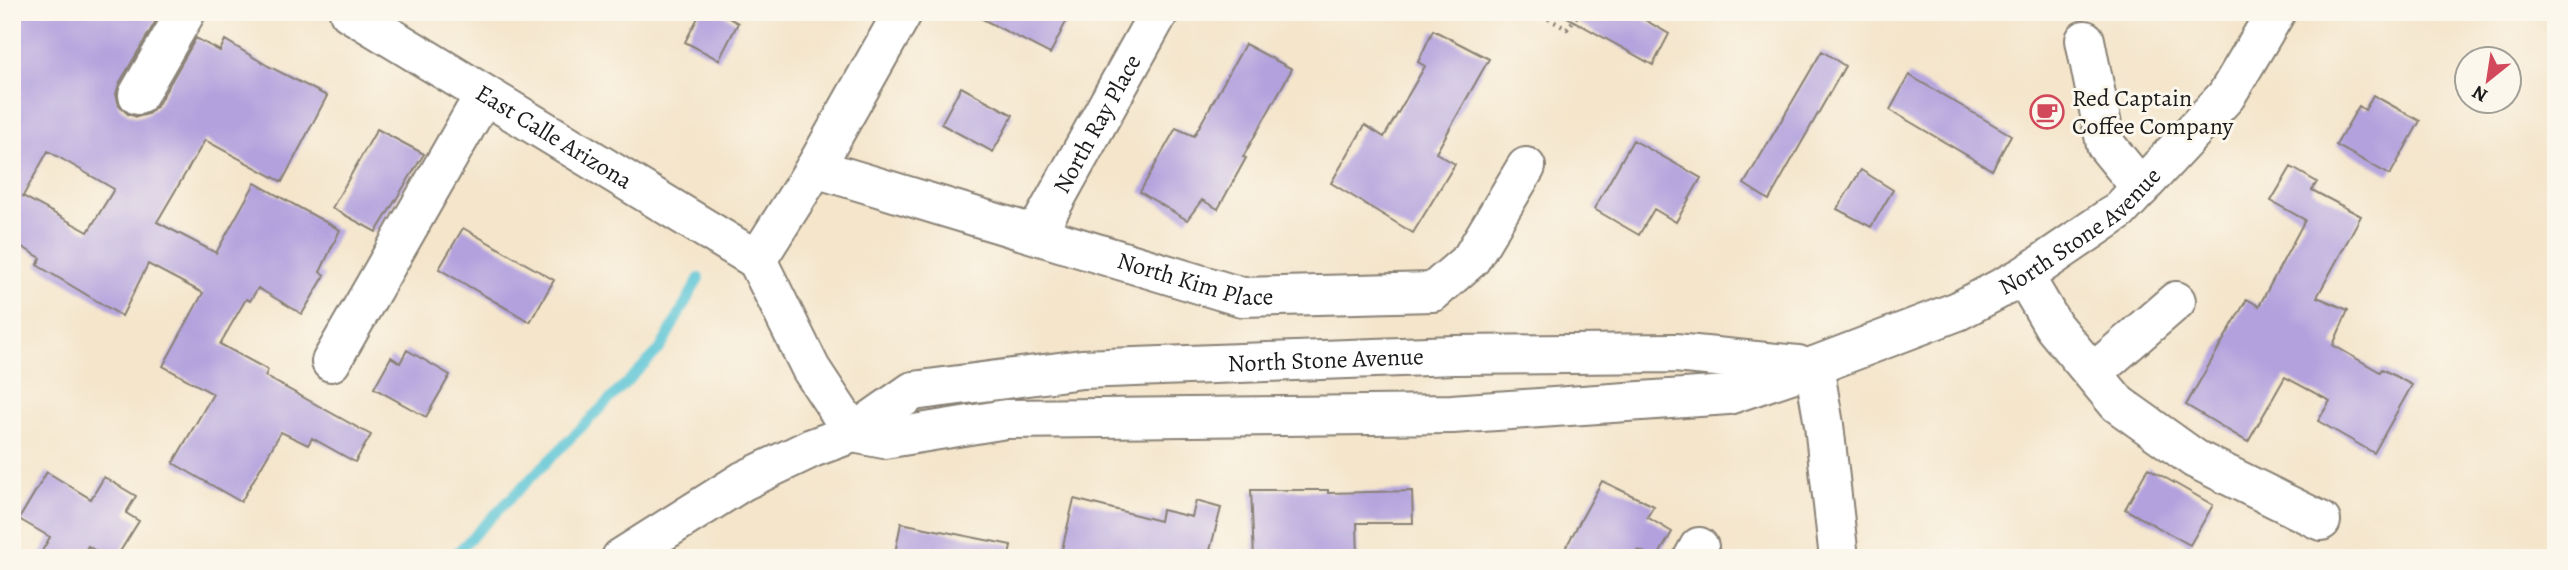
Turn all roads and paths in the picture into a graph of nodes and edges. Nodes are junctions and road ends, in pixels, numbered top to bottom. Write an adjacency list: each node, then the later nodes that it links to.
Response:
1 (186, 12): 9 (main road)
2 (349, 12): 10 (main road, East Calle Arizona)
3 (903, 12): 12 (main road)
4 (1159, 12): 14 (main road, North Ray Place)
5 (1536, 12): 6 (path)
6 (1580, 12)
7 (2276, 12): 13 (main road, North Stone Avenue)
8 (2085, 40): 13 (main road)
9 (138, 95)
10 (484, 95): 15 (main road, East Calle Arizona); 18 (main road)
11 (1526, 167): 14 (main road, North Kim Place)
12 (815, 168): 14 (main road, North Kim Place); 15 (main road)
13 (2141, 188): 16 (main road, North Stone Avenue)
14 (1036, 234)
15 (757, 260): 21 (main road)
16 (2024, 276): 19 (main road, North Stone Avenue); 20 (main road)
17 (2176, 300): 20 (main road)
18 (331, 362)
19 (1814, 366): 21 (main road, North Stone Avenue); 21 (main road, North Stone Avenue); 24 (main road)
20 (2093, 373): 22 (main road)
21 (853, 433): 23 (main road, North Stone Avenue)
22 (2321, 521)
23 (621, 558)
24 (1839, 558)

